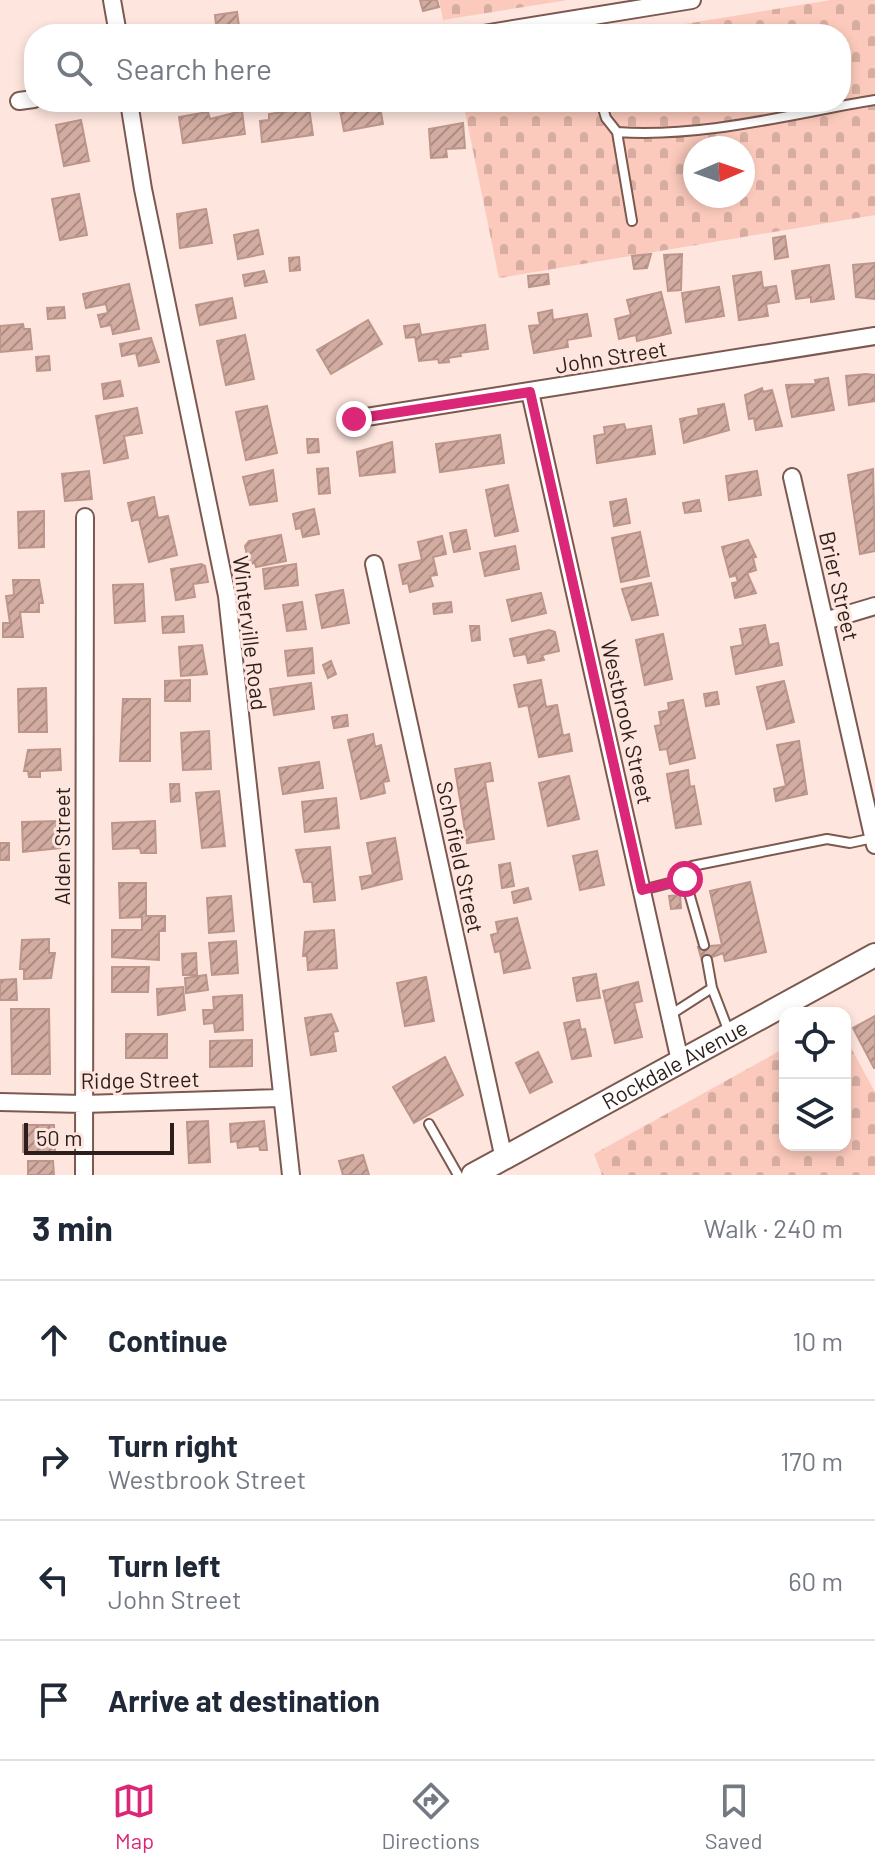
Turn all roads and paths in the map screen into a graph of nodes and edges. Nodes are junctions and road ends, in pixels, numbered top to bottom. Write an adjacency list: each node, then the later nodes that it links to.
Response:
1 (112, 0): 4 (street)
2 (692, 0): 3 (street)
3 (591, 16): 5 (street); 6 (lane)
4 (116, 24)
5 (543, 24)
6 (592, 24)
7 (875, 100): 8 (lane)
8 (851, 104)
9 (131, 112): 32 (street, Winterville Road)
10 (604, 112): 12 (lane)
11 (807, 112): 12 (lane)
12 (617, 132): 13 (lane)
13 (632, 221)
14 (875, 336): 15 (street, John Street)
15 (530, 392): 16 (street, John Street); 24 (street, Westbrook Street)
16 (354, 419)
17 (792, 477): 21 (street, Brier Street)
18 (85, 517): 34 (street, Alden Street)
19 (374, 564): 36 (street, Schofield Street)
20 (875, 606): 21 (street)
21 (825, 621): 22 (street, Brier Street)
22 (874, 841): 23 (lane)
23 (685, 879): 24 (lane); 25 (lane)
24 (642, 890): 29 (street, Westbrook Street)
25 (704, 945)
26 (875, 955): 30 (main road, Rockdale Avenue)
27 (707, 960): 28 (lane)
28 (712, 988): 29 (lane); 30 (lane)
29 (670, 1015): 31 (street, Westbrook Street)
30 (729, 1034): 31 (main road, Rockdale Avenue)
31 (680, 1061): 36 (main road, Rockdale Avenue)
32 (281, 1098): 34 (street, Ridge Street); 38 (street, Winterville Road)
33 (0, 1102): 34 (street, Ridge Street)
34 (83, 1104): 37 (street, Alden Street)
35 (429, 1124): 39 (lane)
36 (504, 1159): 40 (main road, Rockdale Avenue)
37 (84, 1175)
38 (291, 1175)
39 (458, 1175)
40 (473, 1175)

